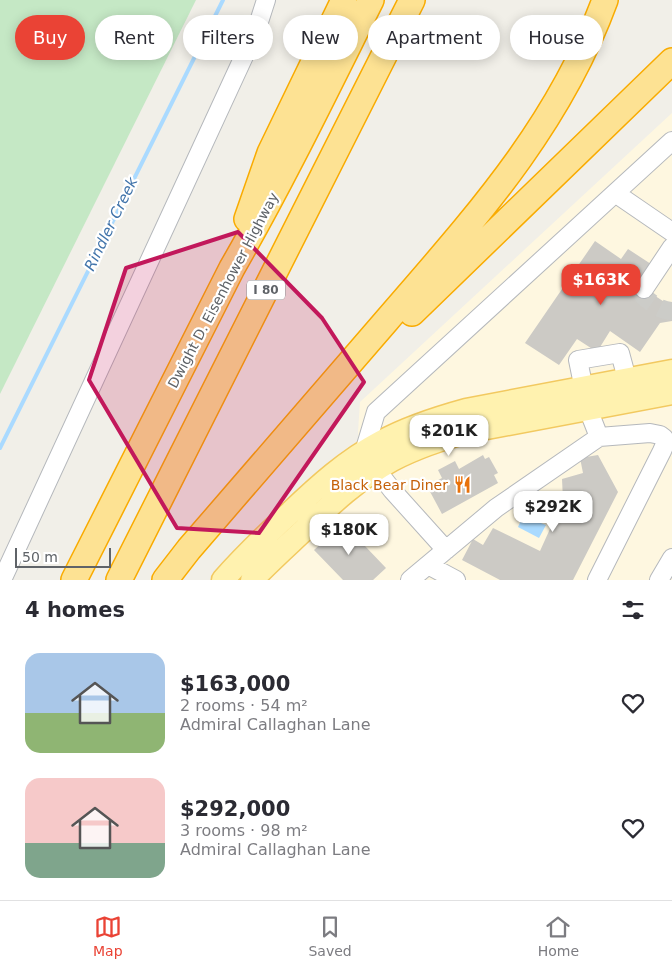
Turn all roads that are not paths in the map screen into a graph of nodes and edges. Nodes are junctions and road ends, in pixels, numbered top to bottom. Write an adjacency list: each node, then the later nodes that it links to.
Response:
1 (266, 0): 22 (lane)
2 (344, 0): 11 (highway)
3 (371, 0): 11 (highway, Dwight D. Eisenhower Highway / I 80)
4 (412, 0): 24 (highway, I 80)
5 (605, 0): 16 (highway)
6 (672, 61): 16 (highway)
7 (672, 141): 8 (lane)
8 (615, 193): 9 (lane); 18 (lane)
9 (672, 232)
10 (672, 247): 12 (lane)
11 (232, 268): 23 (highway, Dwight D. Eisenhower Highway / I 80)
12 (644, 289)
13 (672, 371): 15 (main road)
14 (672, 393): 15 (main road)
15 (586, 398): 17 (lane); 18 (main road)
16 (304, 417): 25 (highway)
17 (600, 437): 19 (lane); 29 (lane)
18 (370, 460): 19 (lane); 21 (main road)
19 (446, 550): 20 (lane)
20 (428, 565): 27 (lane); 28 (lane)
21 (254, 573): 26 (main road)
22 (2, 580)
23 (74, 580)
24 (119, 580)
25 (164, 580)
26 (223, 580)
27 (410, 580)
28 (456, 580)
29 (597, 580)

